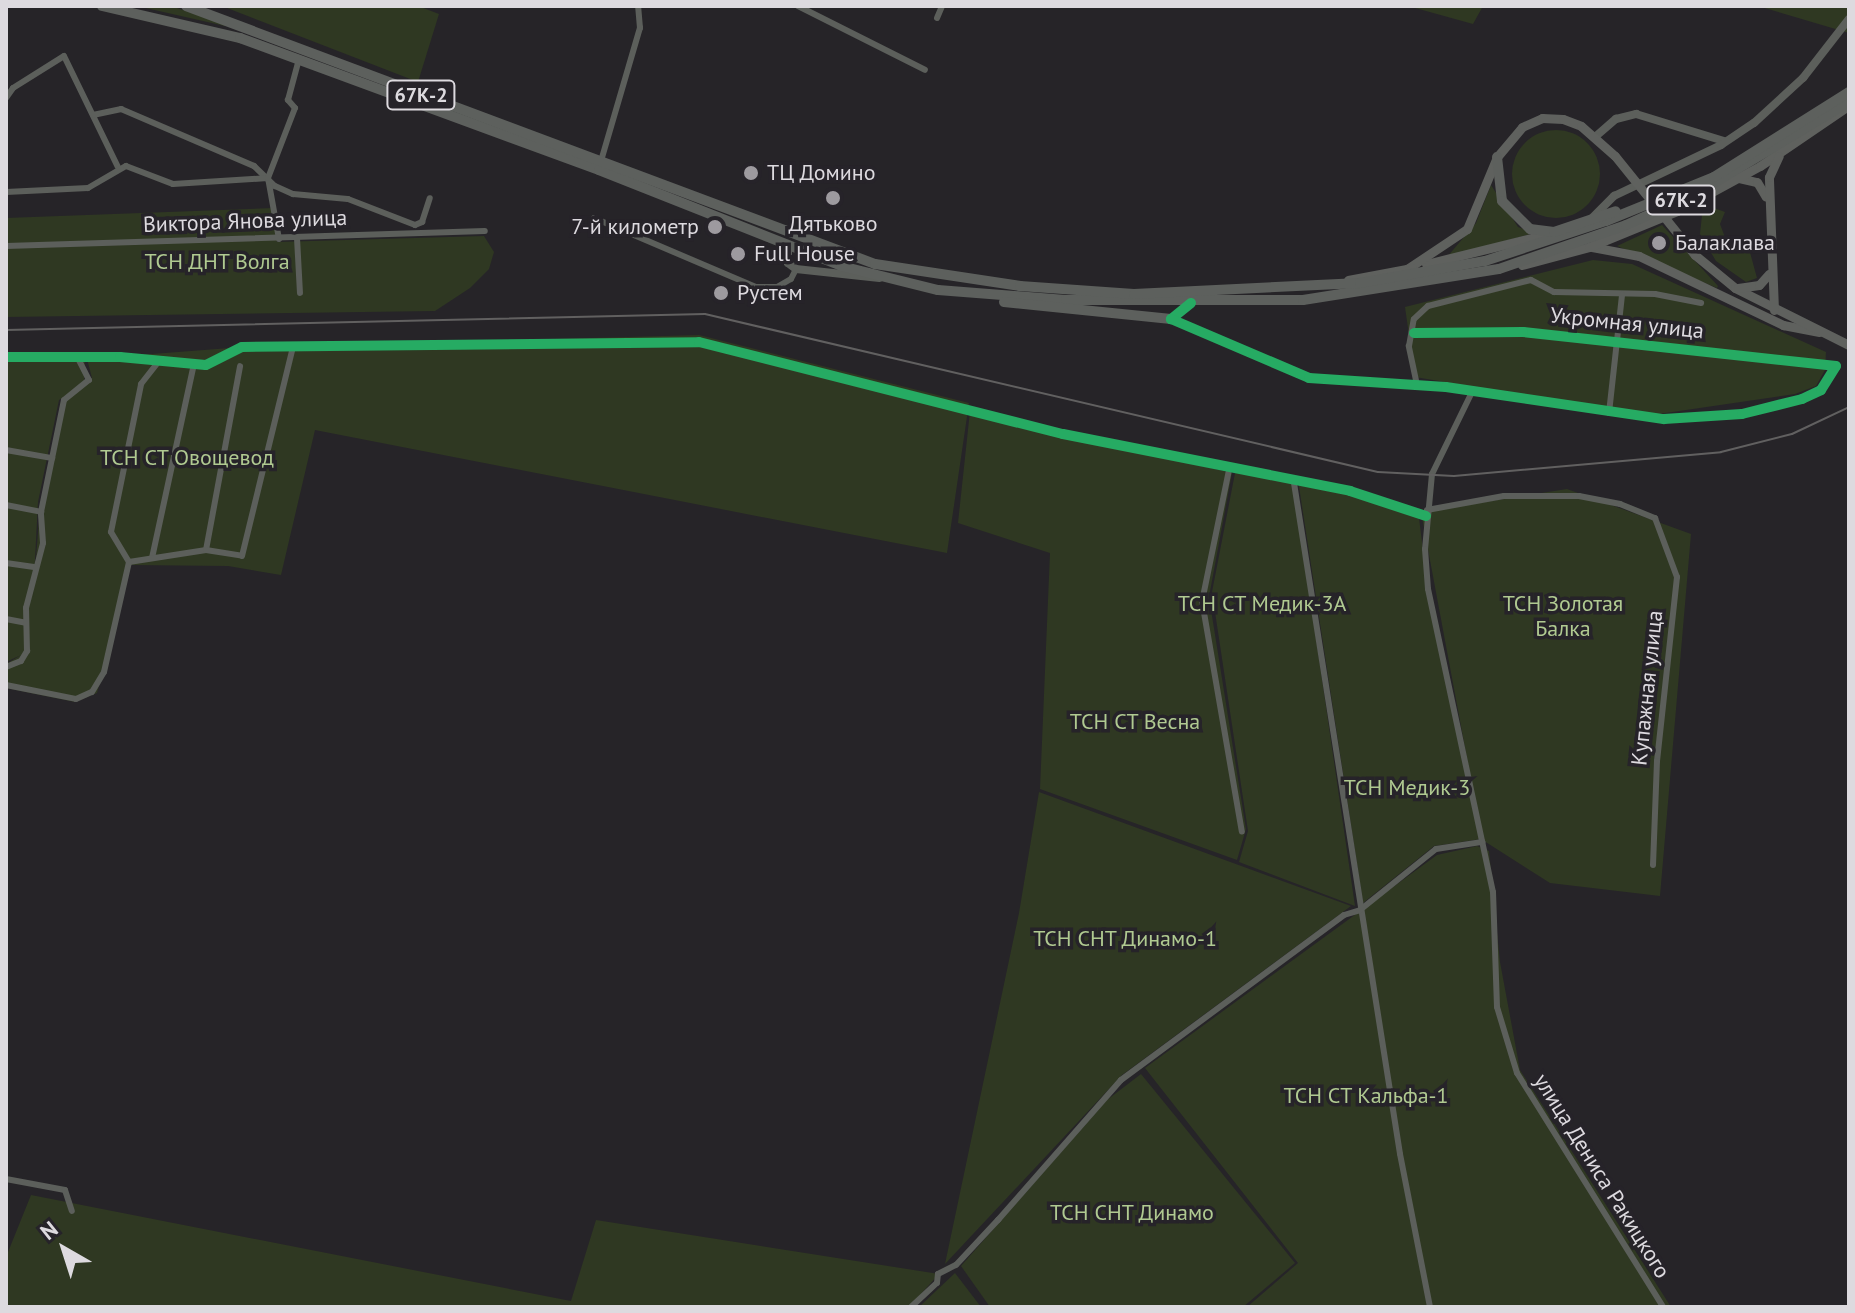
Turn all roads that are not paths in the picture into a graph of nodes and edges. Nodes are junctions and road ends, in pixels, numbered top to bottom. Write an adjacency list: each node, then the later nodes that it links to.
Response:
1 (102, 6): 8 (main road, 67К-2)
2 (186, 6): 18 (main road, 67К-2)
3 (638, 6): 18 (street)
4 (798, 6): 9 (street)
5 (942, 6): 6 (street)
6 (937, 18)
7 (1849, 19): 15 (street)
8 (299, 59): 18 (main road, 67К-2); 20 (street)
9 (925, 70)
10 (1849, 92): 25 (main road, 67К-2)
11 (6, 98): 13 (street)
12 (1849, 104): 16 (main road); 38 (main road, 67К-2)
13 (93, 115): 19 (street); 20 (street)
14 (1595, 137): 15 (street); 17 (main road); 42 (main road, bridge)
15 (1728, 141): 27 (street)
16 (1781, 153): 21 (main road); 24 (main road)
17 (1497, 157): 29 (main road); 37 (main road)
18 (600, 164): 32 (main road, 67К-2); 35 (main road, 67К-2)
19 (118, 167): 20 (street); 22 (street)
20 (268, 178): 23 (street); 31 (street)
21 (1739, 178): 24 (main road); 34 (main road)
22 (6, 192)
23 (430, 198)
24 (1768, 204): 39 (main road)
25 (1638, 206): 27 (main road); 41 (main road, 67К-2)
26 (594, 218): 36 (street)
27 (1591, 220): 29 (main road)
28 (485, 231): 30 (street, Виктора Янова улица)
29 (1554, 232): 37 (main road)
30 (297, 238): 31 (street, Виктора Янова улица); 43 (street)
31 (279, 239): 33 (street, Виктора Янова улица)
32 (807, 242): 35 (main road); 41 (main road, 67К-2)
33 (6, 246)
34 (1589, 247): 38 (main road); 50 (main road)
35 (788, 248): 36 (street); 40 (main road, 67К-2)
36 (796, 269): 40 (street)
37 (1407, 269): 41 (main road)
38 (1499, 269): 46 (main road, 67К-2)
39 (1771, 271): 42 (main road); 48 (main road)
40 (880, 278): 45 (main road, 67К-2)
41 (1324, 286)
42 (1735, 288): 48 (main road)
43 (300, 293)
44 (1622, 295): 47 (street); 51 (street); 52 (street)
45 (987, 296): 46 (main road, 67К-2); 49 (main road)
46 (1191, 303): 49 (street)
47 (1701, 303)
48 (1774, 310): 50 (main road)
49 (1171, 319): 60 (street)
50 (1819, 332): 53 (main road)
51 (1414, 333): 52 (street, Укромная улица); 60 (street)
52 (1616, 342): 62 (street); 62 (street, Укромная улица)
53 (1849, 345)
54 (293, 346): 58 (street); 65 (street); 70 (street)
55 (77, 356): 56 (street); 57 (street); 64 (street)
56 (6, 357)
57 (160, 360): 58 (street); 72 (street)
58 (194, 363): 71 (street)
59 (240, 366): 70 (street)
60 (1417, 385): 61 (street)
61 (1473, 390): 62 (street); 69 (street, улица Дениса Ракицкого)
62 (1609, 413)
63 (6, 450): 64 (street)
64 (52, 458): 68 (street)
65 (1229, 470): 66 (street); 79 (street)
66 (1294, 483): 69 (street); 82 (street)
67 (6, 505): 68 (street)
68 (41, 512): 74 (street)
69 (1426, 513): 80 (street, улица Дениса Ракицкого); 81 (street, Купажная улица)
70 (206, 550): 71 (street)
71 (152, 558): 72 (street)
72 (129, 562): 78 (street)
73 (6, 563): 74 (street)
74 (36, 567): 76 (street)
75 (6, 619): 76 (street)
76 (26, 623): 77 (street)
77 (6, 667)
78 (6, 685)
79 (1242, 832)
80 (1482, 842): 82 (street); 87 (street, улица Дениса Ракицкого)
81 (1653, 865)
82 (1360, 910): 85 (street); 86 (street)
83 (6, 1179): 84 (street)
84 (72, 1211)
85 (911, 1307)
86 (1430, 1307)
87 (1663, 1307)

